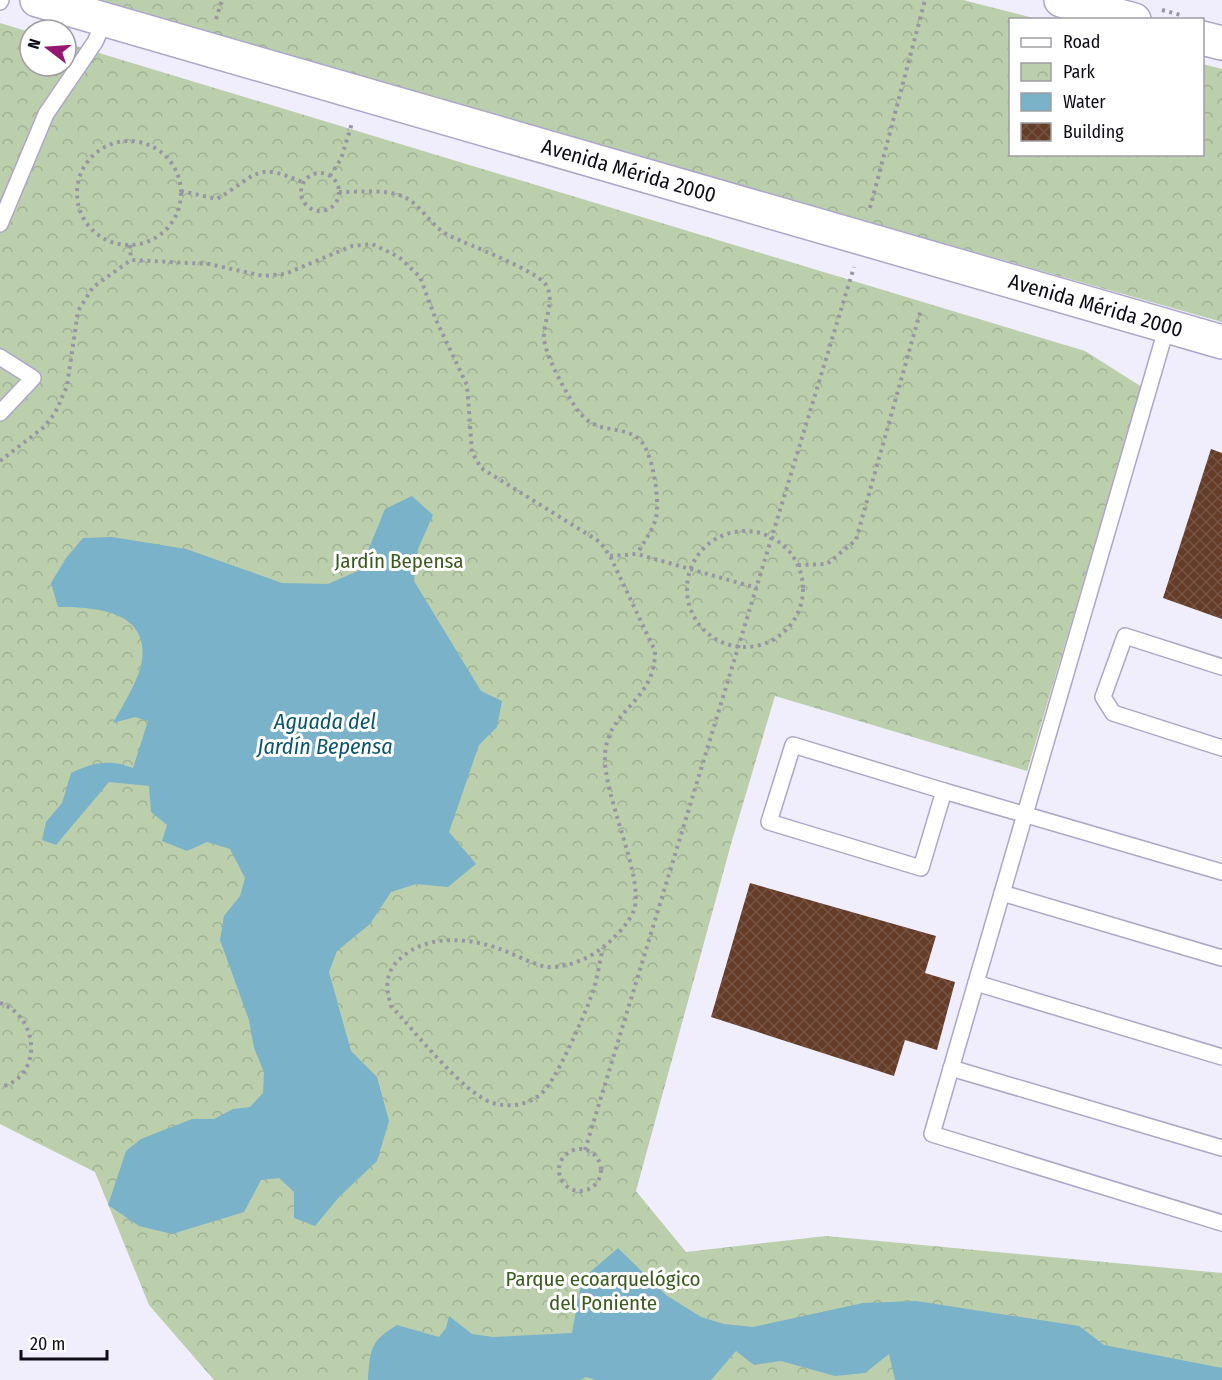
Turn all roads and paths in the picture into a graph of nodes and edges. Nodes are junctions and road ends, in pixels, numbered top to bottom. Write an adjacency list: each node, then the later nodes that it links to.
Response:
1 (37, 0): 5 (main road, Avenida Mérida 2000)
2 (925, 0): 14 (path)
3 (1061, 0): 4 (main road)
4 (1127, 18)
5 (105, 20): 8 (main road, Avenida Mérida 2000); 13 (lane)
6 (1204, 38): 7 (main road)
7 (1222, 43)
8 (361, 94): 9 (path); 14 (main road, Avenida Mérida 2000)
9 (330, 176): 10 (path); 12 (path)
10 (304, 183): 11 (path); 12 (path)
11 (181, 191): 15 (path); 15 (path)
12 (339, 192): 24 (path)
13 (0, 224)
14 (862, 238): 18 (main road, Avenida Mérida 2000); 23 (path)
15 (130, 245): 16 (path)
16 (131, 260): 22 (path); 25 (path)
17 (921, 309): 26 (path)
18 (1167, 326): 19 (main road, Avenida Mérida 2000); 33 (lane)
19 (1222, 342)
20 (0, 357): 21 (lane)
21 (0, 413)
22 (0, 461)
23 (772, 538): 26 (path); 27 (path); 28 (path)
24 (637, 554): 25 (path); 27 (path)
25 (610, 556): 36 (path)
26 (798, 565): 29 (path)
27 (690, 569): 28 (path); 29 (path)
28 (758, 588): 29 (path)
29 (740, 647): 44 (path)
30 (1222, 667): 31 (lane)
31 (1222, 748)
32 (944, 791): 32 (lane); 33 (lane)
33 (1025, 814): 34 (lane); 35 (lane)
34 (1222, 872)
35 (1002, 893): 37 (lane); 38 (lane)
36 (603, 948): 36 (path)
37 (1222, 958)
38 (976, 983): 40 (lane); 41 (lane)
39 (0, 1004): 42 (path)
40 (1222, 1057)
41 (951, 1068): 43 (lane); 45 (lane)
42 (0, 1087)
43 (1222, 1148)
44 (585, 1150): 44 (path)
45 (1222, 1223)

